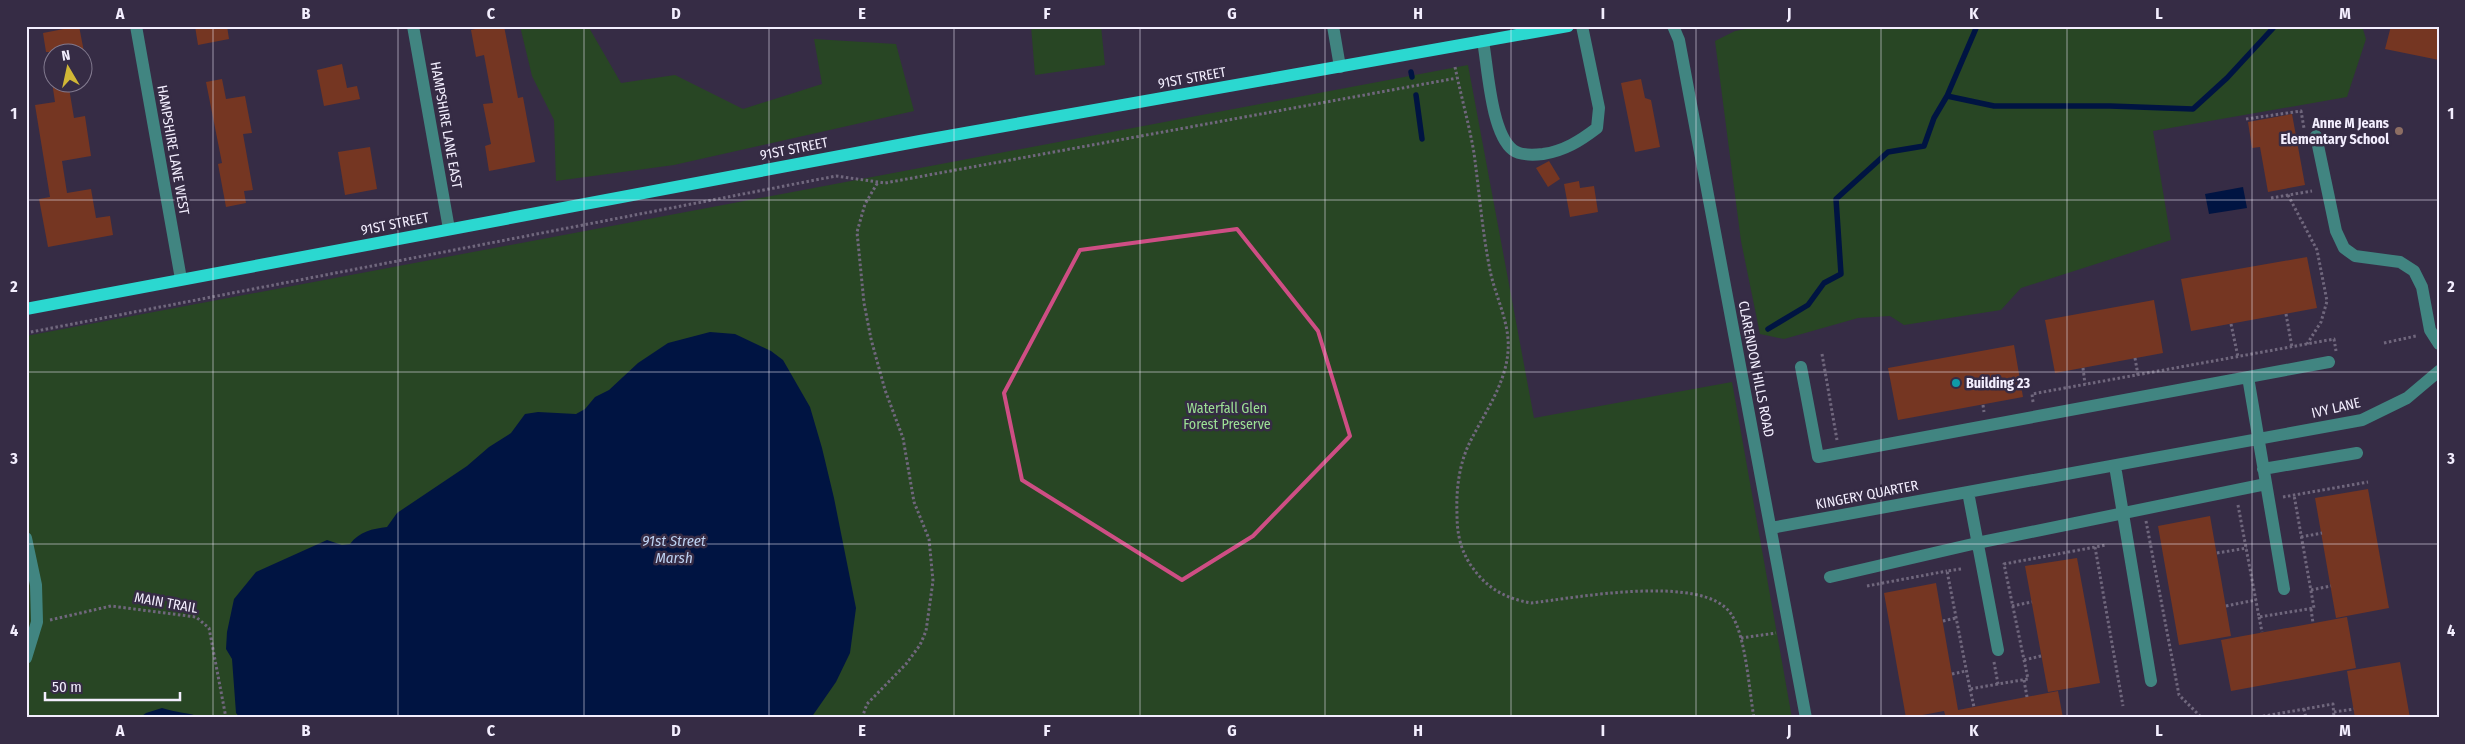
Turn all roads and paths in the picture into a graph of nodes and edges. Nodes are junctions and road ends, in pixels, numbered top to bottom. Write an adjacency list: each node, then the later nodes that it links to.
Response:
1 (136, 26): 18 (street, HAMPSHIRE LANE WEST)
2 (413, 26): 17 (street, HAMPSHIRE LANE EAST)
3 (1333, 26): 8 (street)
4 (1568, 26): 7 (main road, 91ST STREET)
5 (1582, 26): 7 (street)
6 (1672, 26): 53 (street, CLARENDON HILLS ROAD)
7 (1484, 41): 8 (main road, 91ST STREET)
8 (1340, 66): 17 (main road, 91ST STREET)
9 (1455, 68): 10 (path)
10 (1457, 78): 13 (path); 81 (path)
11 (2246, 119): 12 (path)
12 (2311, 137): 23 (street)
13 (878, 182): 22 (path); 100 (path)
14 (2317, 190): 15 (path)
15 (2288, 196): 16 (path); 26 (path)
16 (2271, 198)
17 (449, 229): 18 (main road, 91ST STREET)
18 (181, 279): 19 (main road, 91ST STREET)
19 (26, 309)
20 (2286, 314): 28 (path)
21 (2231, 324): 30 (path)
22 (26, 333)
23 (2432, 333): 25 (path); 27 (street)
24 (2334, 339): 26 (path)
25 (2384, 343)
26 (2307, 344): 28 (path)
27 (2439, 344)
28 (2292, 347): 30 (path)
29 (1822, 354): 41 (path)
30 (2238, 356): 36 (path)
31 (2135, 358): 36 (path)
32 (2329, 362): 37 (street)
33 (1801, 367): 37 (street)
34 (2083, 368): 38 (path)
35 (2439, 371): 40 (street, IVY LANE)
36 (2138, 375): 38 (path)
37 (2248, 377): 40 (street)
38 (2085, 384): 39 (path)
39 (2034, 410)
40 (2257, 440): 43 (street, KINGERY QUARTER); 44 (street)
41 (1838, 448)
42 (2357, 453): 44 (street)
43 (2115, 466): 47 (street, KINGERY QUARTER); 51 (street)
44 (2263, 469): 46 (street)
45 (2368, 482): 48 (path)
46 (2266, 484): 51 (street); 67 (street)
47 (1968, 492): 53 (street, KINGERY QUARTER); 57 (street)
48 (2282, 497)
49 (2244, 503): 50 (path)
50 (2229, 506)
51 (2123, 512): 57 (street); 89 (street)
52 (2155, 519): 103 (path)
53 (1772, 528): 102 (street, CLARENDON HILLS ROAD)
54 (2322, 533): 55 (path)
55 (2302, 537)
56 (26, 538): 77 (street)
57 (1977, 543): 64 (street); 82 (street)
58 (2106, 545): 59 (path)
59 (2095, 547): 71 (path); 93 (path)
60 (2246, 548): 61 (path)
61 (2217, 553)
62 (1961, 569): 63 (path)
63 (1947, 571): 66 (path); 75 (path)
64 (1830, 577)
65 (2331, 586): 68 (path)
66 (1859, 587)
67 (2284, 589)
68 (2311, 590)
69 (2256, 600): 72 (path)
70 (2032, 602): 71 (path)
71 (2012, 606): 85 (path)
72 (2226, 606)
73 (2311, 609): 78 (path)
74 (2259, 617): 80 (path)
75 (1956, 618): 76 (path); 86 (path)
76 (1943, 621)
77 (36, 622): 84 (street); 99 (path, MAIN TRAIL)
78 (2313, 623)
79 (1780, 632): 81 (path)
80 (2262, 632)
81 (1741, 638): 101 (path)
82 (1995, 652): 90 (path)
83 (2041, 656): 85 (path)
84 (26, 658)
85 (2024, 660): 88 (path)
86 (1966, 671): 87 (path); 91 (path)
87 (1952, 674)
88 (2024, 680): 90 (path); 92 (path)
89 (2151, 681)
90 (1998, 684): 91 (path)
91 (1970, 689): 94 (path)
92 (2027, 697)
93 (2124, 706)
94 (1974, 707)
95 (2304, 709): 97 (path); 98 (path); 105 (path)
96 (2354, 709): 97 (path)
97 (2334, 712): 106 (path)
98 (2276, 716): 104 (path)
99 (226, 718)
100 (862, 718)
101 (1754, 718)
102 (1806, 718)
103 (2202, 718)
104 (2253, 718)
105 (2306, 718)
106 (2334, 718)

